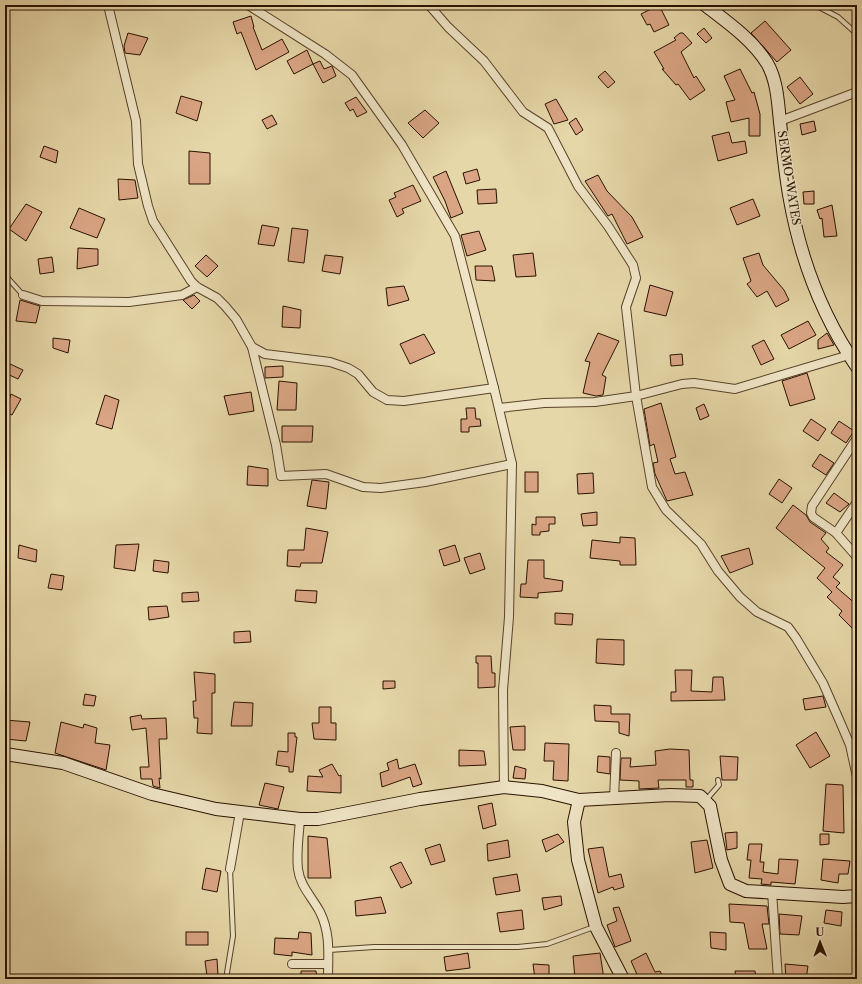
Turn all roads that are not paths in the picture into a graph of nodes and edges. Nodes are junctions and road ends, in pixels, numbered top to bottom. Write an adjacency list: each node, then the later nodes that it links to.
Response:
1 (108, 5): 10 (street)
2 (248, 5): 15 (street)
3 (429, 5): 16 (street)
4 (705, 5): 8 (street, SERMO-WATES)
5 (815, 5): 6 (lane)
6 (857, 34)
7 (857, 92): 8 (street)
8 (780, 121): 13 (street, SERMO-WATES)
9 (5, 275): 11 (lane)
10 (198, 287): 11 (street); 12 (street)
11 (23, 295)
12 (252, 347): 15 (street); 19 (street)
13 (849, 355): 14 (street, SERMO-WATES); 16 (street)
14 (857, 367)
15 (494, 388): 17 (street)
16 (636, 396): 17 (street); 25 (street)
17 (500, 408): 19 (street)
18 (857, 438): 21 (street)
19 (512, 464): 27 (street)
20 (857, 502): 21 (street)
21 (836, 533): 22 (street)
22 (857, 557)
23 (616, 753): 28 (street)
24 (5, 754): 31 (street)
25 (857, 777)
26 (718, 780): 30 (lane)
27 (504, 787): 29 (street); 32 (street)
28 (614, 799): 29 (street); 30 (street)
29 (579, 800): 36 (street)
30 (706, 800): 34 (street)
31 (240, 812): 32 (street); 33 (street)
32 (300, 819): 37 (street)
33 (230, 869): 40 (lane)
34 (772, 892): 35 (street); 43 (street)
35 (857, 896)
36 (596, 927): 37 (lane); 42 (street)
37 (329, 950): 39 (street)
38 (292, 964): 39 (street)
39 (328, 964): 41 (street)
40 (226, 979)
41 (328, 979)
42 (623, 979)
43 (778, 979)

